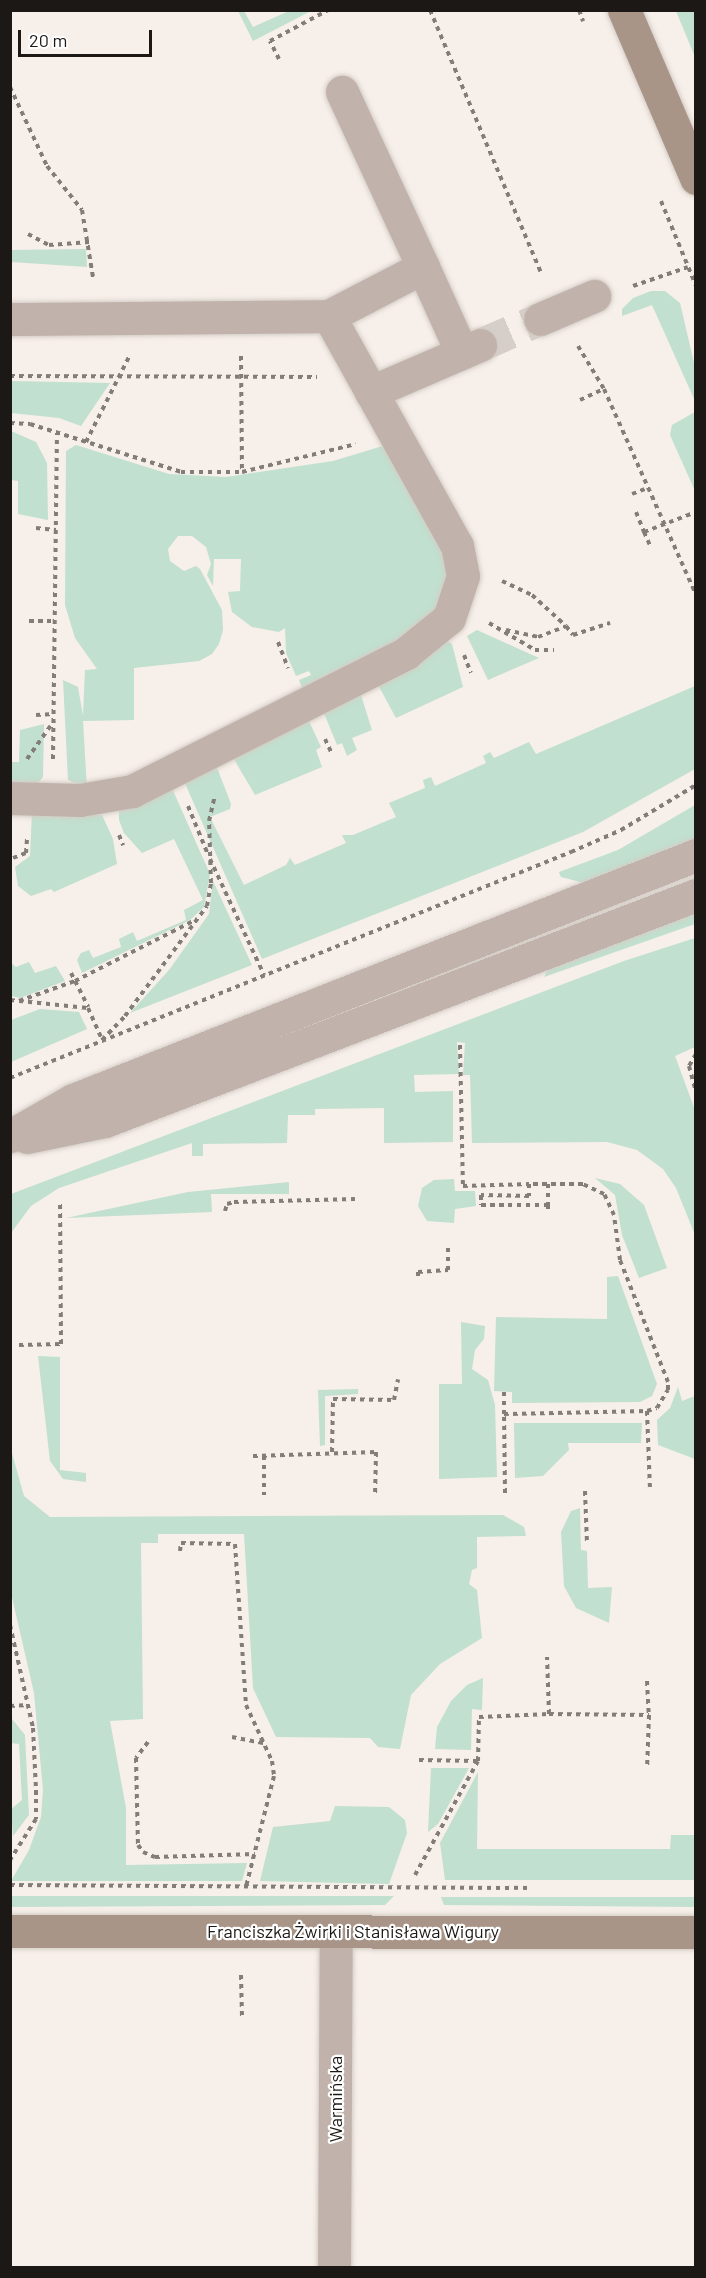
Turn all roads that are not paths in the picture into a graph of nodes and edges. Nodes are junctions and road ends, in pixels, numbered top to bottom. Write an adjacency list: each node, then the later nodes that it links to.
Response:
1 (624, 10): 3 (street)
2 (342, 92): 4 (street)
3 (696, 178)
4 (423, 267): 6 (street); 9 (street)
5 (608, 290): 8 (street)
6 (329, 315): 7 (street); 9 (street)
7 (10, 318)
8 (540, 318)
9 (367, 385): 10 (street)
10 (10, 798)
11 (696, 855): 13 (street)
12 (696, 895): 13 (street)
13 (10, 1138)
14 (10, 1931): 15 (street, Franciszka Żwirki i Stanisława Wigury)
15 (336, 1931): 16 (street, Franciszka Żwirki i Stanisława Wigury); 17 (street, Warmińska)
16 (696, 1932)
17 (334, 2268)

